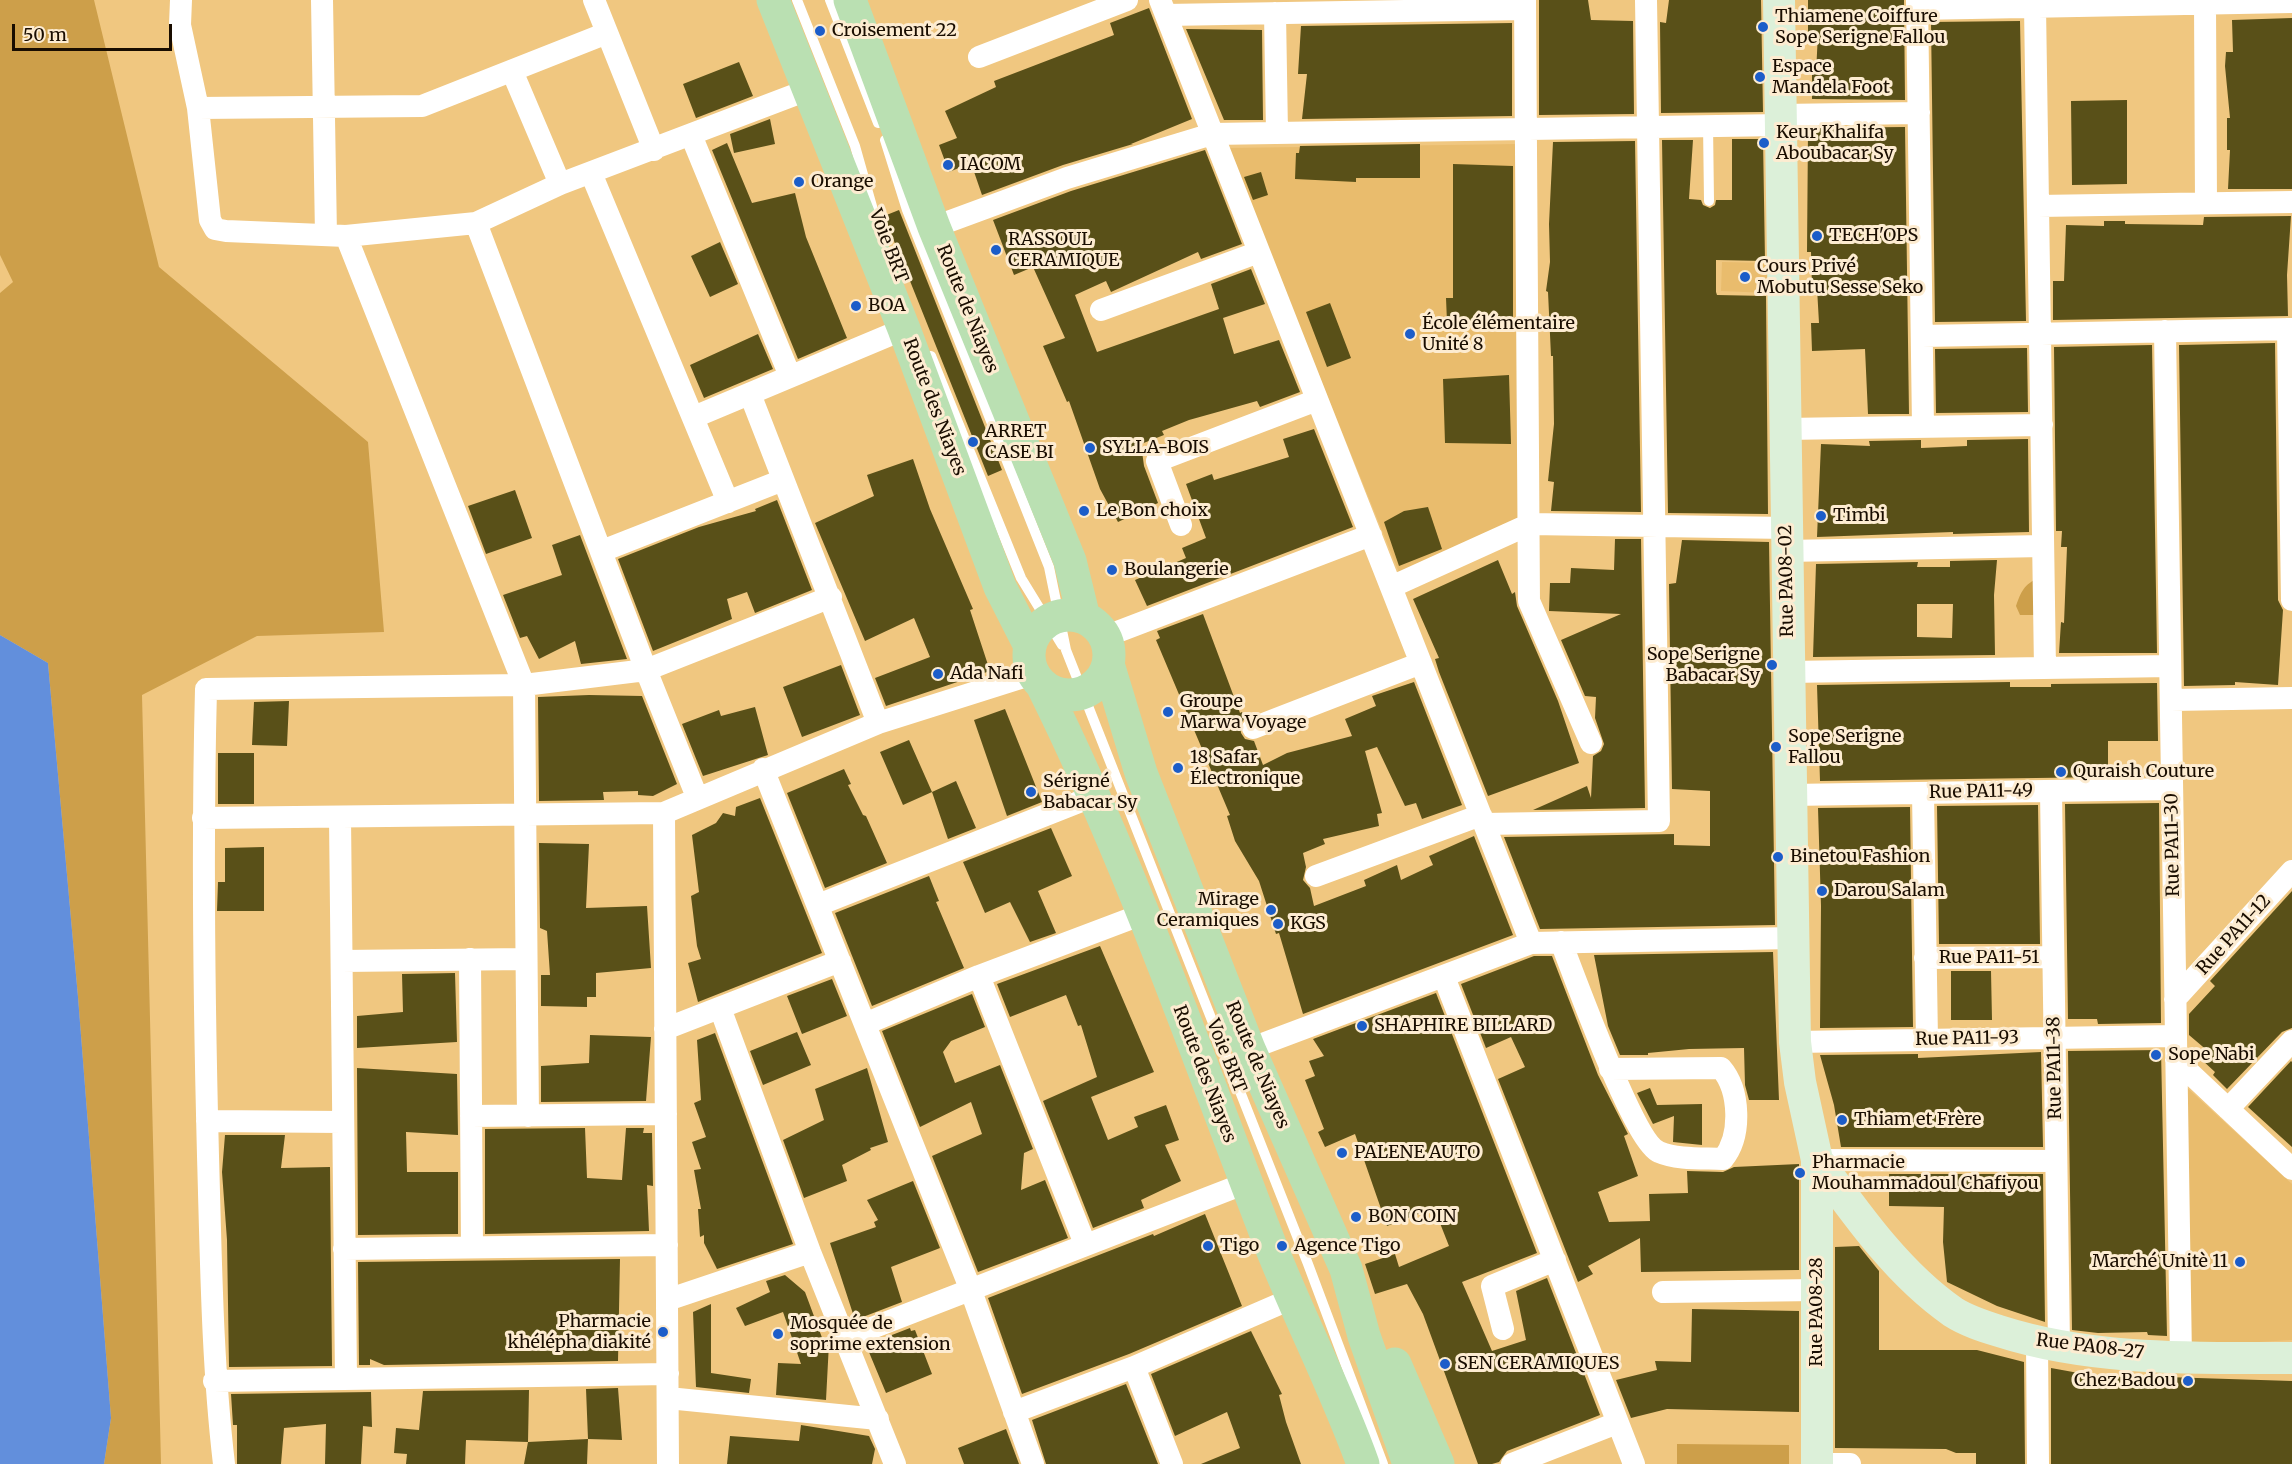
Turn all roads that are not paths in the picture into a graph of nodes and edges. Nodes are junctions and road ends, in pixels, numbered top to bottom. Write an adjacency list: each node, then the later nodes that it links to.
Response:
1 (181, 0): 23 (street)
2 (322, 0): 22 (street)
3 (594, 0): 18 (street)
4 (773, 0): 21 (main road, Route des Niayes)
5 (797, 0): 41 (lane, Voie BRT)
6 (830, 0): 69 (lane, Voie BRT)
7 (850, 0): 40 (main road, Route de Niayes)
8 (1127, 0): 19 (street)
9 (1647, 0): 27 (street)
10 (1779, 0): 25 (street, Rue PA08-02)
11 (2292, 2): 12 (street)
12 (2205, 3): 15 (street); 37 (street)
13 (1525, 4): 17 (street); 28 (street)
14 (1917, 4): 15 (street); 24 (street)
15 (2035, 6): 38 (street)
16 (1163, 8): 17 (street); 29 (street)
17 (1275, 13): 30 (street)
18 (608, 33): 20 (street); 32 (street)
19 (979, 57)
20 (512, 71): 22 (street); 34 (street)
21 (810, 89): 31 (street); 48 (main road, Route des Niayes)
22 (324, 107): 23 (street); 42 (street)
23 (198, 108): 42 (street)
24 (1918, 113): 25 (street); 49 (street)
25 (1780, 120): 26 (street); 56 (street, Rue PA08-02)
26 (1708, 124): 27 (street); 35 (lane)
27 (1648, 127): 28 (street); 61 (street)
28 (1526, 129): 30 (street); 59 (street)
29 (1212, 134): 30 (street); 40 (street); 43 (street)
30 (1277, 134)
31 (691, 135): 32 (street); 50 (street)
32 (654, 150): 33 (street)
33 (591, 173): 34 (street); 53 (street)
34 (560, 184): 39 (street)
35 (1709, 201)
36 (2292, 202): 37 (street)
37 (2206, 203): 38 (street)
38 (2038, 206): 47 (street)
39 (476, 223): 42 (street); 65 (street)
40 (934, 227): 69 (main road, Route de Niayes)
41 (881, 233)
42 (336, 235): 75 (street)
43 (1259, 252): 44 (street); 52 (street)
44 (1101, 310)
45 (2290, 329): 46 (street); 68 (street)
46 (2165, 332): 47 (street); 71 (street, Rue PA11-30)
47 (2040, 334): 49 (street); 54 (street)
48 (915, 335): 50 (street); 69 (main road, Route des Niayes)
49 (1922, 336): 55 (street)
50 (790, 376): 51 (street)
51 (750, 394): 53 (street); 57 (street)
52 (1317, 400): 60 (street); 62 (street)
53 (694, 417): 58 (street)
54 (2042, 425): 55 (street); 64 (street)
55 (1923, 426): 56 (street)
56 (1785, 429): 63 (street, Rue PA08-02)
57 (783, 480): 58 (street); 67 (street)
58 (728, 502): 65 (street)
59 (1530, 524): 61 (street); 66 (street); 81 (street)
60 (1181, 525)
61 (1655, 526): 63 (street); 93 (street)
62 (1371, 535): 66 (street); 69 (street)
63 (1787, 539): 64 (street); 74 (street, Rue PA08-02)
64 (2043, 546): 72 (street)
65 (602, 550): 73 (street)
66 (1391, 587): 70 (street)
67 (831, 597): 73 (street); 79 (street)
68 (2292, 600)
69 (1063, 645): 76 (lane, Voie BRT); 76 (main road); 79 (street); 87 (main road, Route des Niayes); 118 (main road, Route de Niayes)
70 (1421, 663): 80 (street); 93 (street)
71 (2170, 666): 72 (street); 78 (street, Rue PA11-30)
72 (2045, 668): 74 (street)
73 (646, 670): 75 (street); 88 (street)
74 (1789, 672): 86 (street, Rue PA08-02)
75 (524, 685): 90 (street); 92 (street)
76 (1083, 694): 163 (lane, Voie BRT)
77 (2292, 698): 78 (street)
78 (2171, 700): 83 (street, Rue PA11-30)
79 (878, 723): 82 (street)
80 (1253, 728)
81 (1591, 743)
82 (763, 769): 88 (street); 96 (street)
83 (2172, 789): 84 (street, Rue PA11-49); 109 (street, Rue PA11-30)
84 (2050, 791): 85 (street, Rue PA11-49); 101 (street, Rue PA11-38)
85 (1923, 793): 86 (street, Rue PA11-49); 102 (street)
86 (1791, 795): 98 (street, Rue PA08-02)
87 (1094, 796): 96 (street); 97 (main road, Route des Niayes)
88 (697, 797): 89 (street)
89 (664, 813): 90 (street); 112 (street)
90 (525, 814): 91 (street); 104 (street)
91 (340, 817): 92 (street); 105 (street)
92 (203, 818): 125 (street)
93 (1483, 820): 95 (street); 100 (street)
94 (2292, 871): 109 (street, Rue PA11-12)
95 (1316, 876)
96 (818, 904): 106 (street)
97 (1143, 914): 107 (street); 130 (main road, Route des Niayes)
98 (1793, 938): 99 (street); 116 (street, Rue PA08-02)
99 (1561, 942): 100 (street); 120 (street)
100 (1531, 943): 108 (street)
101 (2053, 957): 102 (street, Rue PA11-51); 114 (street, Rue PA11-38)
102 (1925, 958): 115 (street)
103 (470, 959): 104 (street); 105 (street); 123 (street)
104 (526, 959): 124 (street)
105 (342, 961): 126 (street)
106 (840, 961): 110 (street); 111 (street)
107 (980, 976): 111 (street); 131 (street)
108 (1444, 977): 118 (street); 136 (street)
109 (2175, 999): 113 (street, Rue PA11-30)
110 (720, 1008): 112 (street); 135 (street)
111 (865, 1024): 138 (street)
112 (665, 1029): 122 (street)
113 (2176, 1036): 114 (street, Rue PA11-93); 119 (street, Rue PA11-30)
114 (2054, 1038): 115 (street, Rue PA11-93); 128 (street, Rue PA11-38)
115 (1927, 1040): 116 (street, Rue PA11-93)
116 (1795, 1041): 127 (street, Rue PA08-02)
117 (2292, 1041): 121 (street)
118 (1249, 1049): 137 (main road, Route de Niayes)
119 (2176, 1059): 121 (street); 146 (street, Rue PA11-30)
120 (1610, 1069): 120 (street)
121 (2228, 1109): 129 (street)
122 (666, 1114): 124 (street); 132 (street)
123 (471, 1116): 124 (street); 133 (street)
124 (528, 1116)
125 (207, 1121): 126 (street); 151 (street)
126 (343, 1122): 134 (street)
127 (1817, 1160): 128 (street); 139 (street, Rue PA08-28); 145 (street, Rue PA08-27)
128 (2056, 1161): 145 (street, Rue PA11-38)
129 (2292, 1169)
130 (1246, 1183): 131 (street); 142 (main road, Route des Niayes)
131 (1085, 1244): 138 (street)
132 (667, 1245): 133 (street); 141 (street)
133 (472, 1247): 134 (street)
134 (344, 1249): 150 (street)
135 (810, 1252): 141 (street); 144 (street)
136 (1555, 1260): 143 (street); 155 (street)
137 (1346, 1269): 164 (main road, Route de Niayes); 165 (main road)
138 (970, 1288): 144 (street); 153 (street)
139 (1817, 1290): 140 (street); 168 (street, Rue PA08-28)
140 (1663, 1292)
141 (667, 1300): 149 (street)
142 (1293, 1304): 148 (street); 161 (main road); 162 (main road, Route des Niayes)
143 (1503, 1329)
144 (846, 1338): 154 (street)
145 (2048, 1345): 146 (street, Rue PA08-27); 170 (street, Rue PA11-38)
146 (2181, 1358): 147 (street, Rue PA08-27)
147 (2292, 1358)
148 (1134, 1367): 153 (street); 160 (street)
149 (668, 1374): 150 (street); 152 (street)
150 (346, 1378): 151 (street)
151 (214, 1381): 156 (street)
152 (668, 1398): 154 (street); 157 (street)
153 (1014, 1412): 159 (street)
154 (878, 1419): 158 (street)
155 (1617, 1423): 166 (street); 167 (street)
156 (224, 1464)
157 (668, 1464)
158 (895, 1464)
159 (1033, 1464)
160 (1172, 1464)
161 (1340, 1464)
162 (1363, 1464)
163 (1383, 1464)
164 (1409, 1464)
165 (1438, 1464)
166 (1512, 1464)
167 (1634, 1464)
168 (1817, 1464): 169 (street)
169 (1850, 1464)
170 (2038, 1464)

